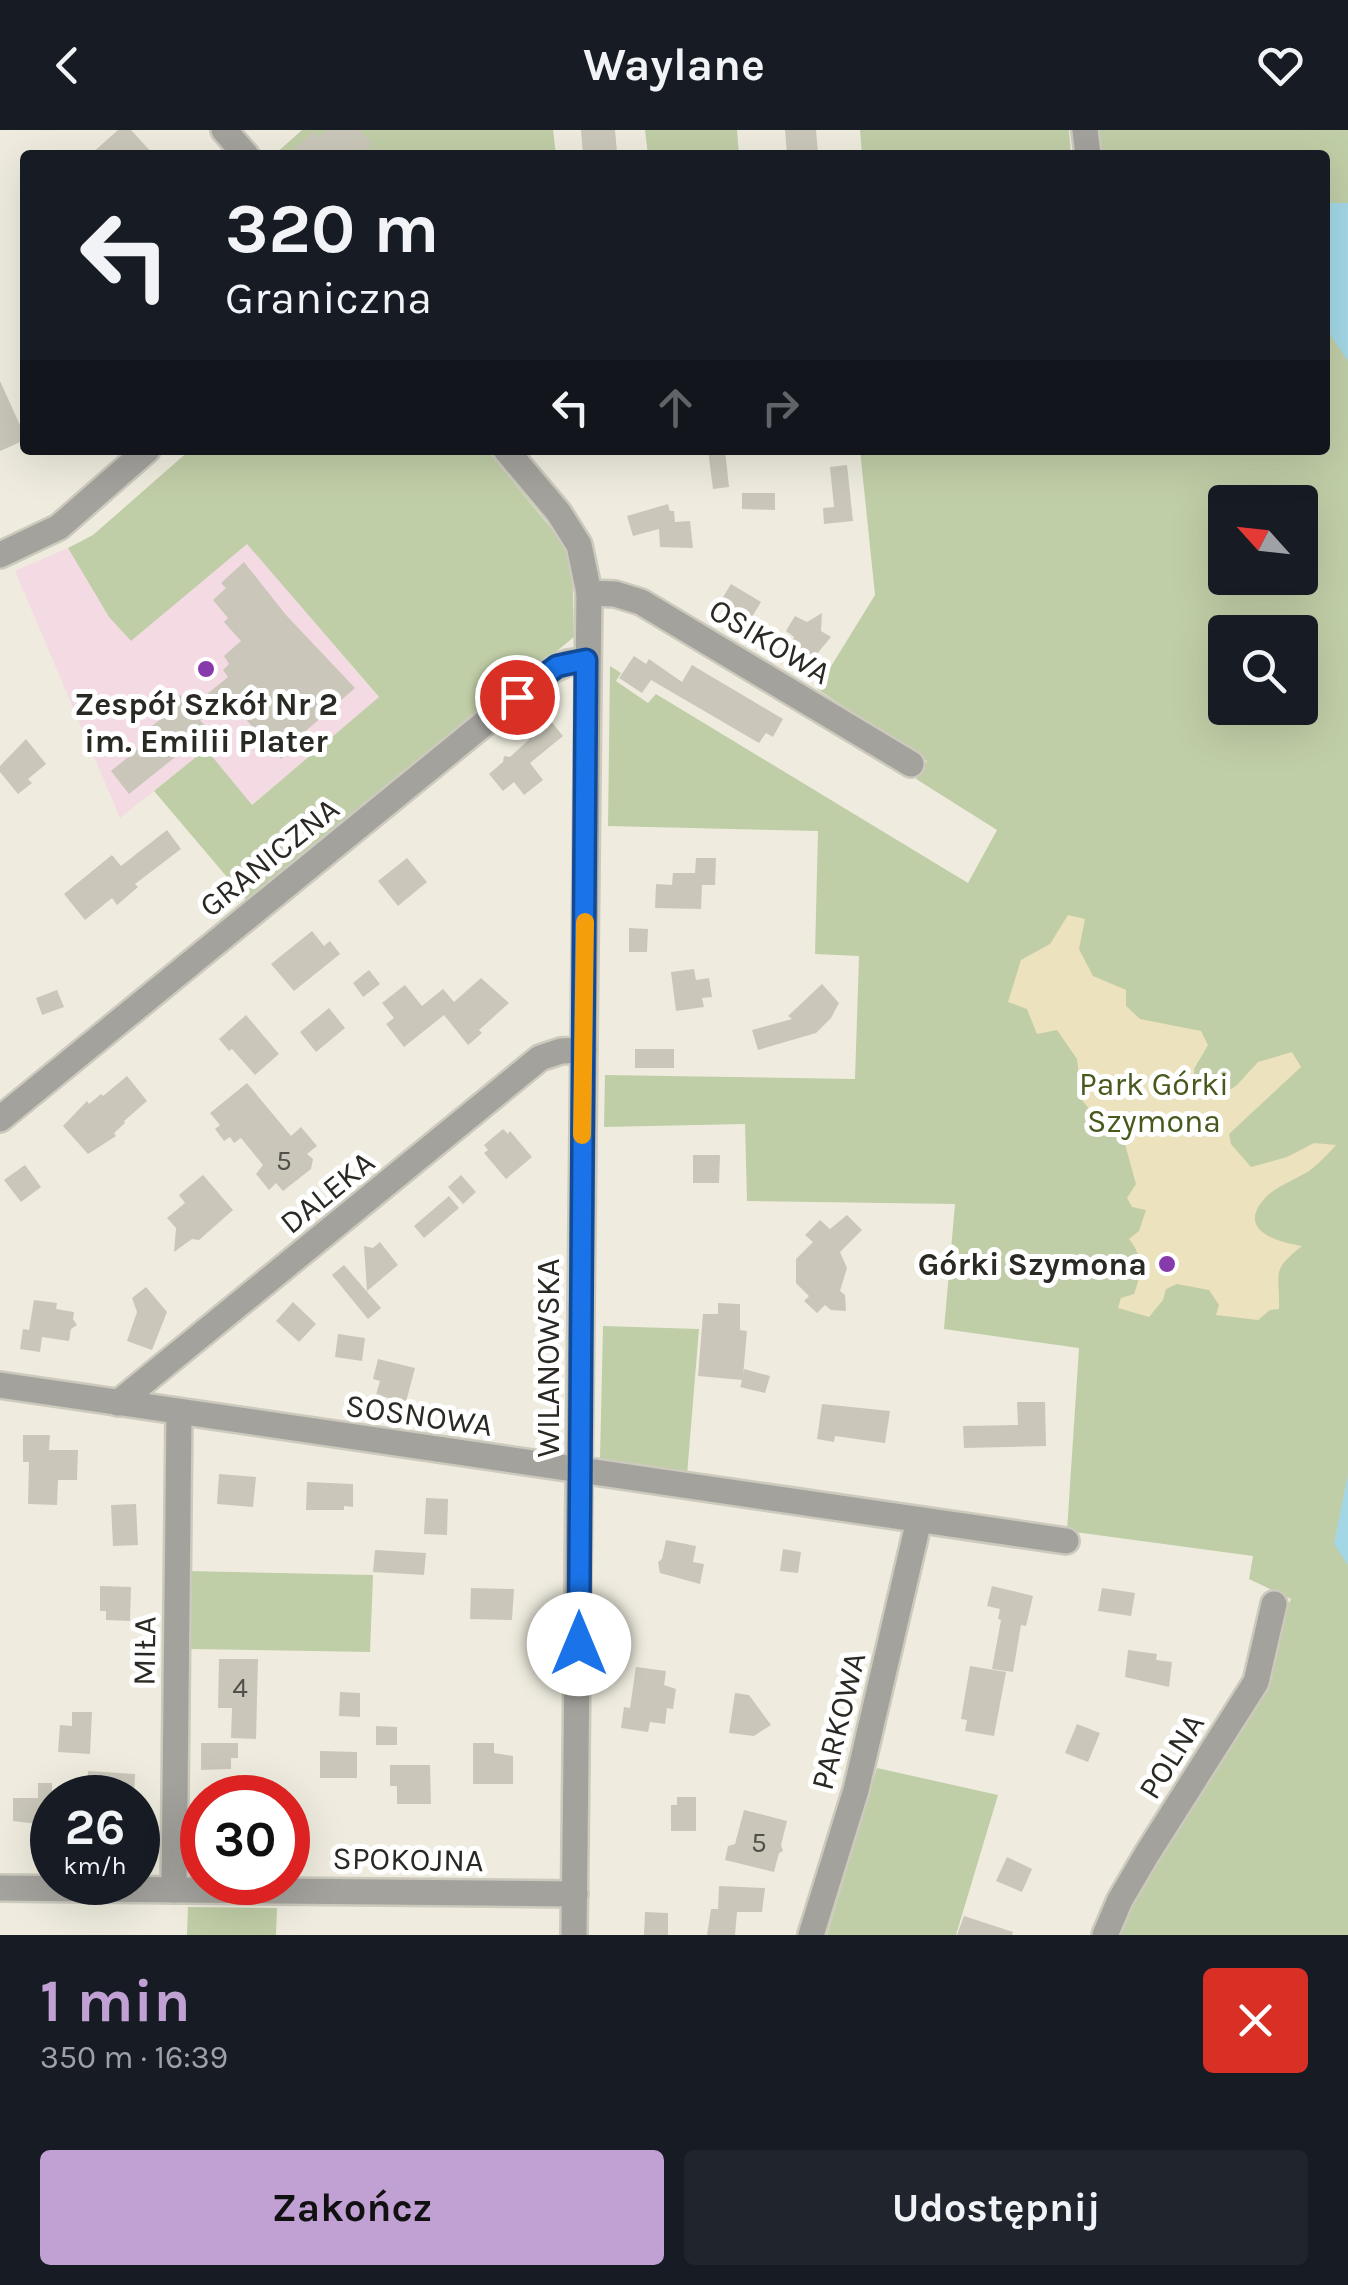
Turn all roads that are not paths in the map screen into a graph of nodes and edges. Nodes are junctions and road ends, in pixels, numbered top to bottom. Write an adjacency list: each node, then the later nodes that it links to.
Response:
1 (224, 130): 2 (street)
2 (242, 150)
3 (140, 455): 5 (street)
4 (510, 455): 6 (street, WILANOWSKA)
5 (0, 555)
6 (589, 593): 7 (street, WILANOWSKA); 8 (street, OSIKOWA)
7 (586, 660): 9 (street, WILANOWSKA); 10 (street, GRANICZNA)
8 (911, 764)
9 (584, 1050): 12 (street, DALEKA); 14 (street, WILANOWSKA)
10 (0, 1120)
11 (0, 1385): 12 (street, SOSNOWA)
12 (118, 1404): 13 (street, SOSNOWA)
13 (179, 1412): 14 (street, SOSNOWA); 19 (street, MIŁA)
14 (580, 1472): 15 (street, SOSNOWA); 20 (street, WILANOWSKA)
15 (919, 1520): 16 (street, SOSNOWA); 22 (street, PARKOWA)
16 (1066, 1540)
17 (1274, 1604): 23 (street, POLNA)
18 (0, 1888): 19 (street, SPOKOJNA)
19 (174, 1890): 20 (street, SPOKOJNA)
20 (575, 1894): 21 (street, WILANOWSKA)
21 (574, 1935)
22 (811, 1935)
23 (1105, 1935)

